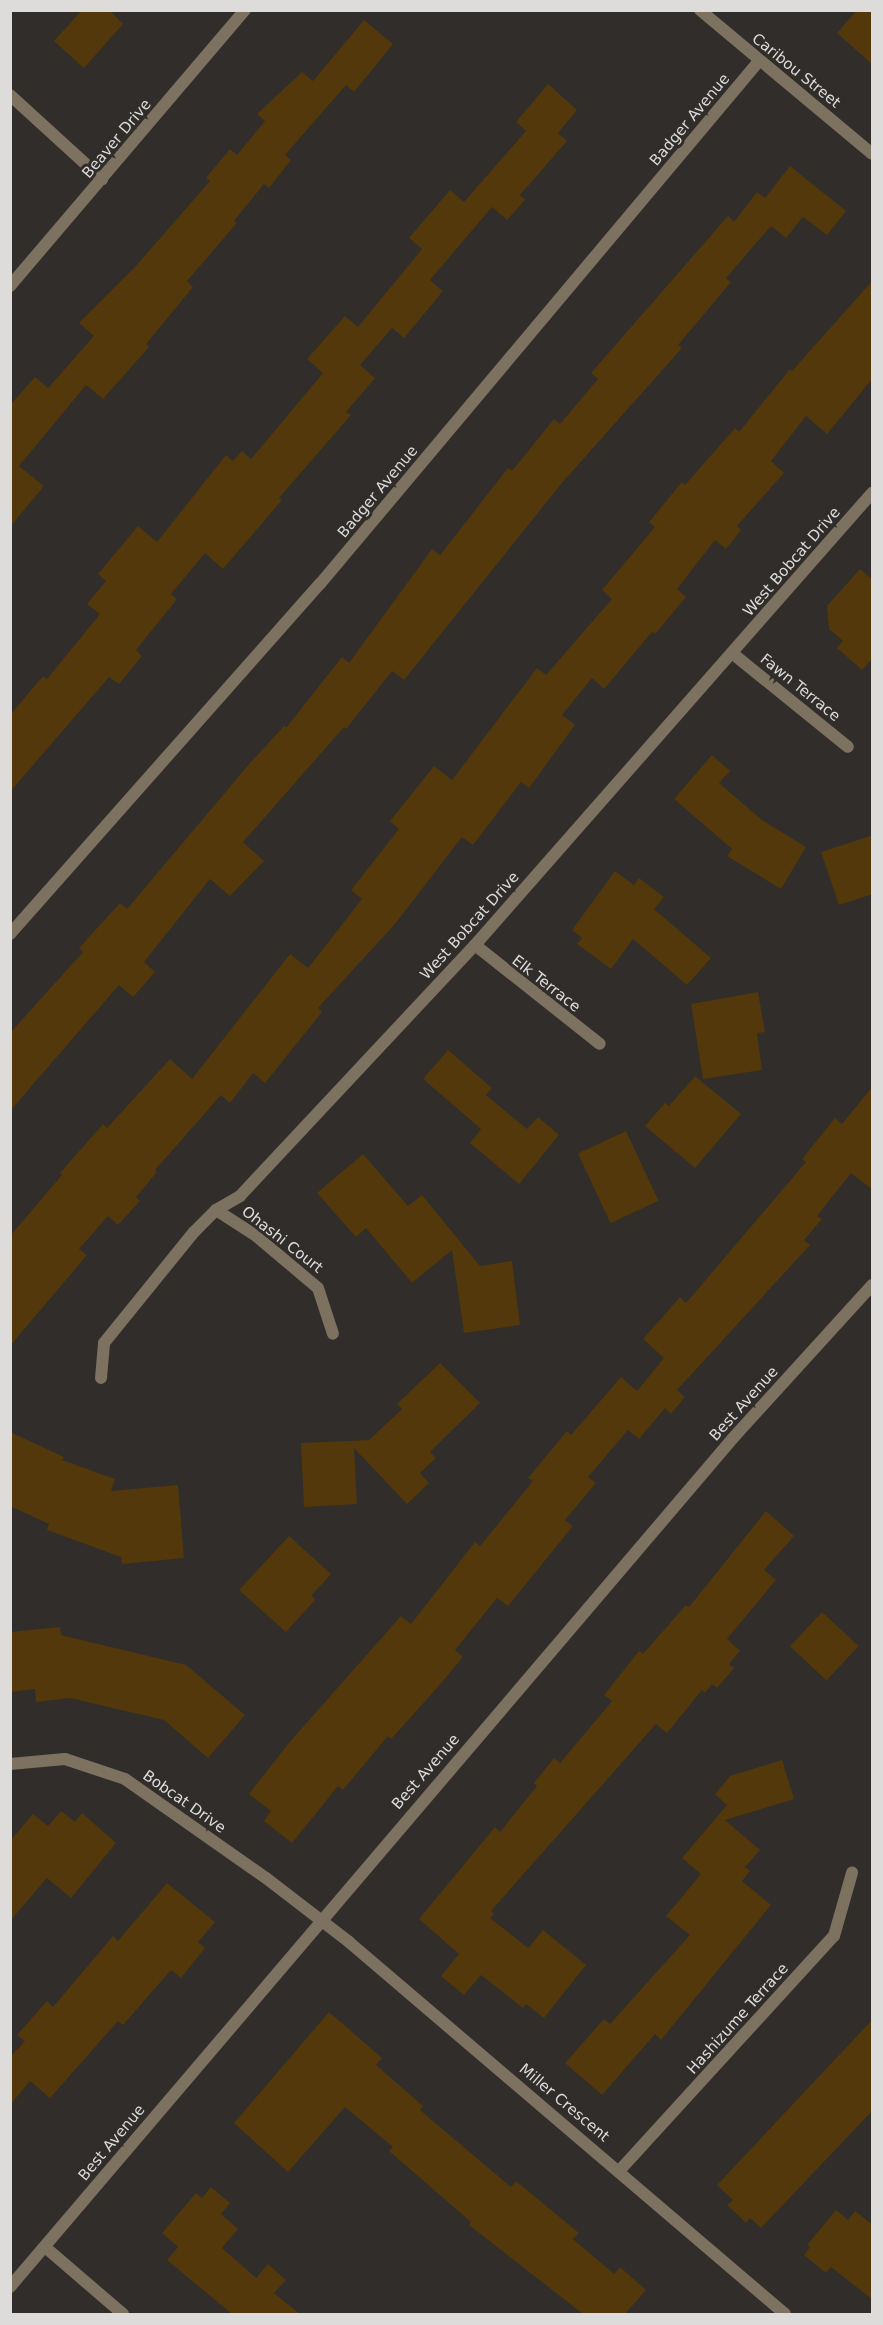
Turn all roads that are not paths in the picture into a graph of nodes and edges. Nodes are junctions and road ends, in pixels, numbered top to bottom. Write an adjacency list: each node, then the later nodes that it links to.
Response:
1 (244, 10): 6 (street, Beaver Drive)
2 (700, 10): 3 (street, Caribou Street)
3 (759, 61): 5 (street, Caribou Street); 11 (street, Badger Avenue)
4 (10, 95): 6 (street)
5 (873, 154)
6 (102, 179): 7 (street, Beaver Drive)
7 (10, 286)
8 (873, 493): 9 (street, West Bobcat Drive)
9 (732, 653): 10 (street, Fawn Terrace); 12 (street, West Bobcat Drive)
10 (848, 747)
11 (10, 934)
12 (475, 945): 13 (street, Elk Terrace); 14 (street, West Bobcat Drive)
13 (600, 1044)
14 (216, 1210): 16 (street, Ohashi Court); 17 (street, West Bobcat Drive)
15 (873, 1285): 20 (street, Best Avenue)
16 (333, 1334)
17 (101, 1378)
18 (10, 1764): 20 (street, Bobcat Drive)
19 (852, 1873): 21 (street, Hashizume Terrace)
20 (320, 1919): 21 (street, Miller Crescent); 22 (street, Best Avenue)
21 (620, 2170): 25 (street, Miller Crescent)
22 (45, 2247): 23 (street, Best Avenue); 24 (street)
23 (10, 2287)
24 (123, 2314)
25 (785, 2314)

